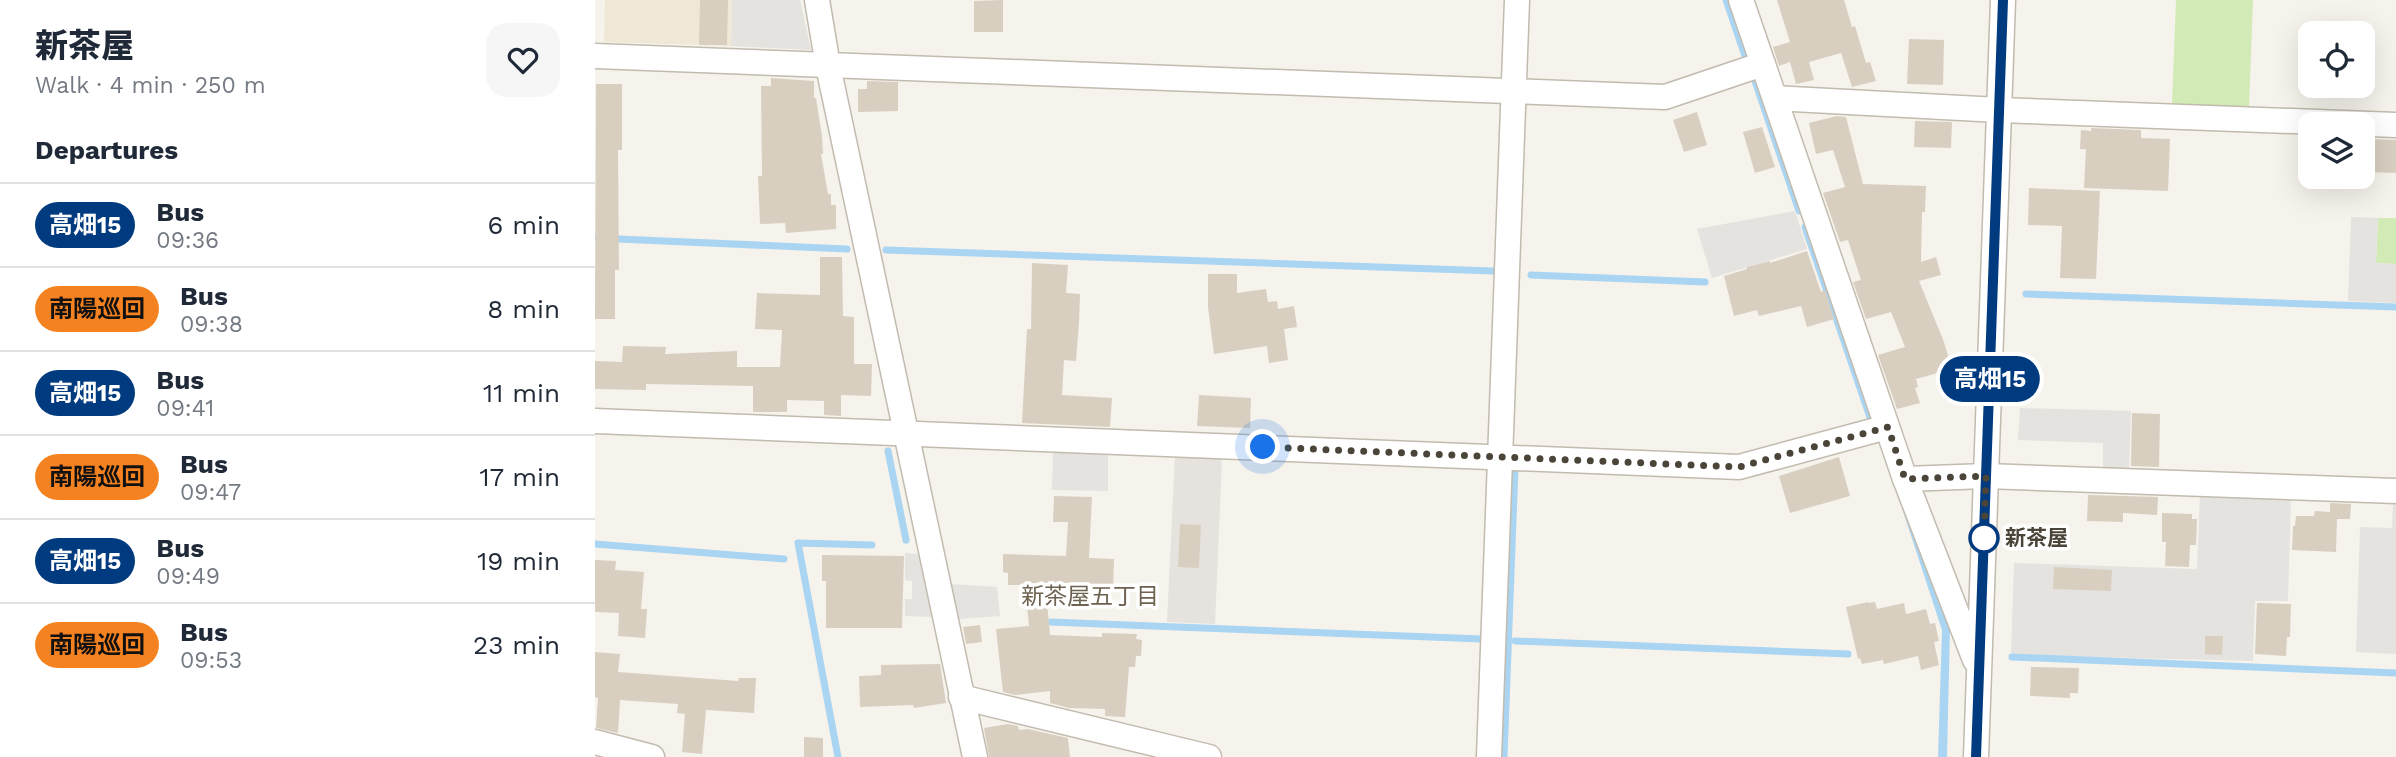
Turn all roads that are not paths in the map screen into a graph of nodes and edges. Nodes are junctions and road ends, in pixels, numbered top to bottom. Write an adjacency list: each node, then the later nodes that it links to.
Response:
1 (817, 0): 7 (street)
2 (1517, 0): 8 (street)
3 (1741, 0): 6 (street)
4 (2003, 0): 10 (street)
5 (595, 56): 7 (street)
6 (1763, 64): 8 (street); 9 (street)
7 (828, 66): 8 (street); 14 (street)
8 (1513, 91): 15 (street)
9 (1775, 98): 10 (street); 13 (street)
10 (1999, 110): 11 (street); 16 (street)
11 (2396, 124)
12 (595, 421): 14 (street)
13 (1888, 427): 15 (street); 17 (street)
14 (906, 435): 15 (street); 20 (street)
15 (1500, 456): 25 (street)
16 (1986, 476): 17 (street); 18 (street); 19 (street)
17 (1905, 479): 19 (street)
18 (2396, 491)
19 (1979, 670): 26 (street)
20 (961, 697): 23 (street); 24 (street)
21 (595, 742): 22 (street)
22 (652, 757)
23 (975, 757)
24 (1209, 757)
25 (1489, 757)
26 (1976, 757)

